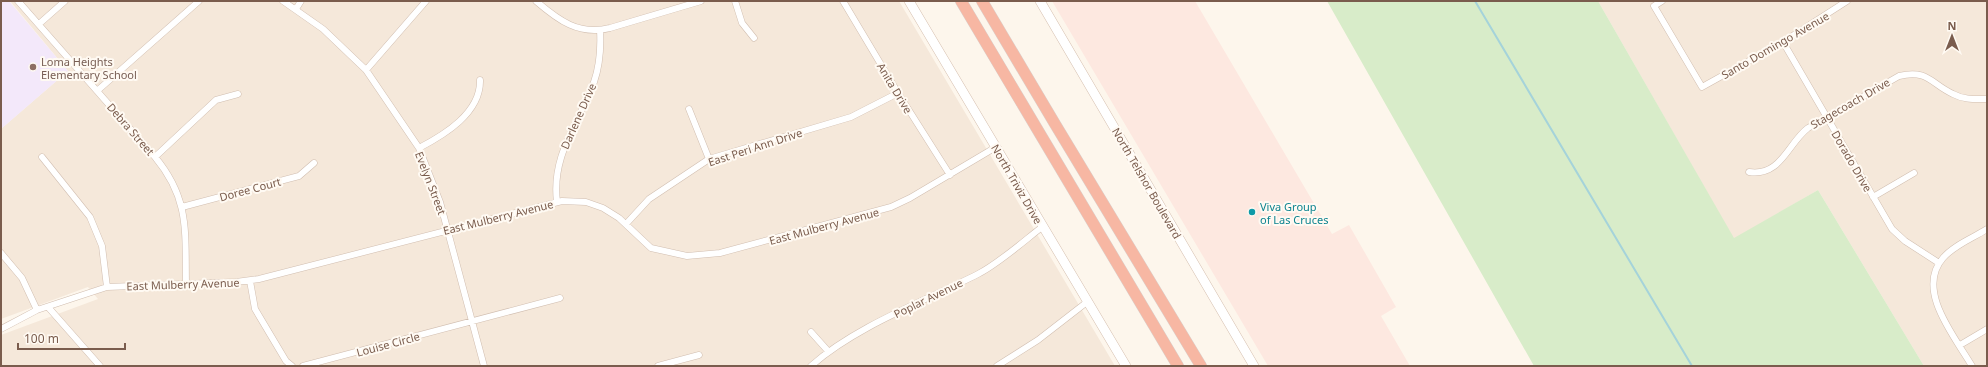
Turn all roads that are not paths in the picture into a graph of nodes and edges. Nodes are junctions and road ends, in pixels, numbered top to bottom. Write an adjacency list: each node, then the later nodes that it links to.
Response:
1 (18, 1): 18 (street, Debra Street)
2 (65, 1): 18 (street)
3 (198, 1): 24 (street)
4 (283, 1): 17 (street, Evelyn Street)
5 (301, 1): 17 (street)
6 (426, 1): 22 (street)
7 (536, 1): 19 (street)
8 (701, 1): 19 (street)
9 (735, 1): 20 (street)
10 (843, 1): 25 (street, Anita Drive)
11 (909, 1): 30 (street, North Triviz Drive)
12 (961, 1): 70 (highway)
13 (982, 1): 71 (highway)
14 (1040, 1): 72 (street, North Telshor Boulevard)
15 (1662, 1): 21 (street, Santo Domingo Avenue)
16 (1847, 1): 21 (street, Santo Domingo Avenue)
17 (296, 9): 22 (street, Evelyn Street)
18 (39, 24): 24 (street, Debra Street)
19 (600, 30): 40 (street, Darlene Drive)
20 (754, 38)
21 (1783, 42): 29 (street, Dorado Drive)
22 (366, 70): 31 (street, Evelyn Street)
23 (480, 80): 31 (street)
24 (97, 91): 33 (street, Debra Street)
25 (898, 93): 34 (street, East Peri Ann Drive); 38 (street, Anita Drive)
26 (238, 94): 33 (street)
27 (1987, 99): 29 (street, Stagecoach Drive)
28 (689, 108): 34 (street)
29 (1826, 117): 36 (street, Stagecoach Drive); 39 (street, Dorado Drive)
30 (996, 147): 38 (street, East Mulberry Avenue); 43 (street, North Triviz Drive)
31 (419, 148): 45 (street, Evelyn Street)
32 (42, 157): 50 (street)
33 (155, 157): 41 (street, Debra Street)
34 (709, 159): 42 (street, East Peri Ann Drive)
35 (314, 163): 41 (street, Doree Court)
36 (1749, 172)
37 (1914, 173): 39 (street)
38 (950, 175): 42 (street, East Mulberry Avenue)
39 (1873, 197): 47 (street, Dorado Drive)
40 (557, 202): 42 (street, East Mulberry Avenue); 45 (street, East Mulberry Avenue)
41 (182, 207): 49 (street, Debra Street)
42 (626, 224)
43 (1042, 227): 52 (street, North Triviz Drive); 60 (street, Poplar Avenue)
44 (1987, 229): 47 (street)
45 (448, 230): 48 (street, East Mulberry Avenue); 55 (street, Evelyn Street)
46 (1, 253): 54 (street)
47 (1939, 263): 59 (street)
48 (250, 281): 49 (street, East Mulberry Avenue); 63 (street)
49 (186, 283): 50 (street, East Mulberry Avenue)
50 (107, 287): 53 (street, East Mulberry Avenue)
51 (560, 298): 55 (street, Louise Circle)
52 (1087, 302): 68 (street); 69 (street, North Triviz Drive)
53 (48, 307): 54 (street, East Mulberry Avenue); 62 (street)
54 (37, 310): 56 (street, East Mulberry Avenue)
55 (472, 321): 64 (street, Louise Circle); 65 (street, Evelyn Street)
56 (1, 329)
57 (1987, 329): 59 (street)
58 (811, 332): 60 (street)
59 (1960, 345): 73 (street)
60 (828, 351): 67 (street, Poplar Avenue)
61 (699, 355): 66 (street)
62 (100, 366)
63 (292, 366)
64 (303, 366)
65 (484, 366)
66 (658, 366)
67 (811, 366)
68 (997, 366)
69 (1126, 366)
70 (1178, 366)
71 (1201, 366)
72 (1254, 366)
73 (1972, 366)

